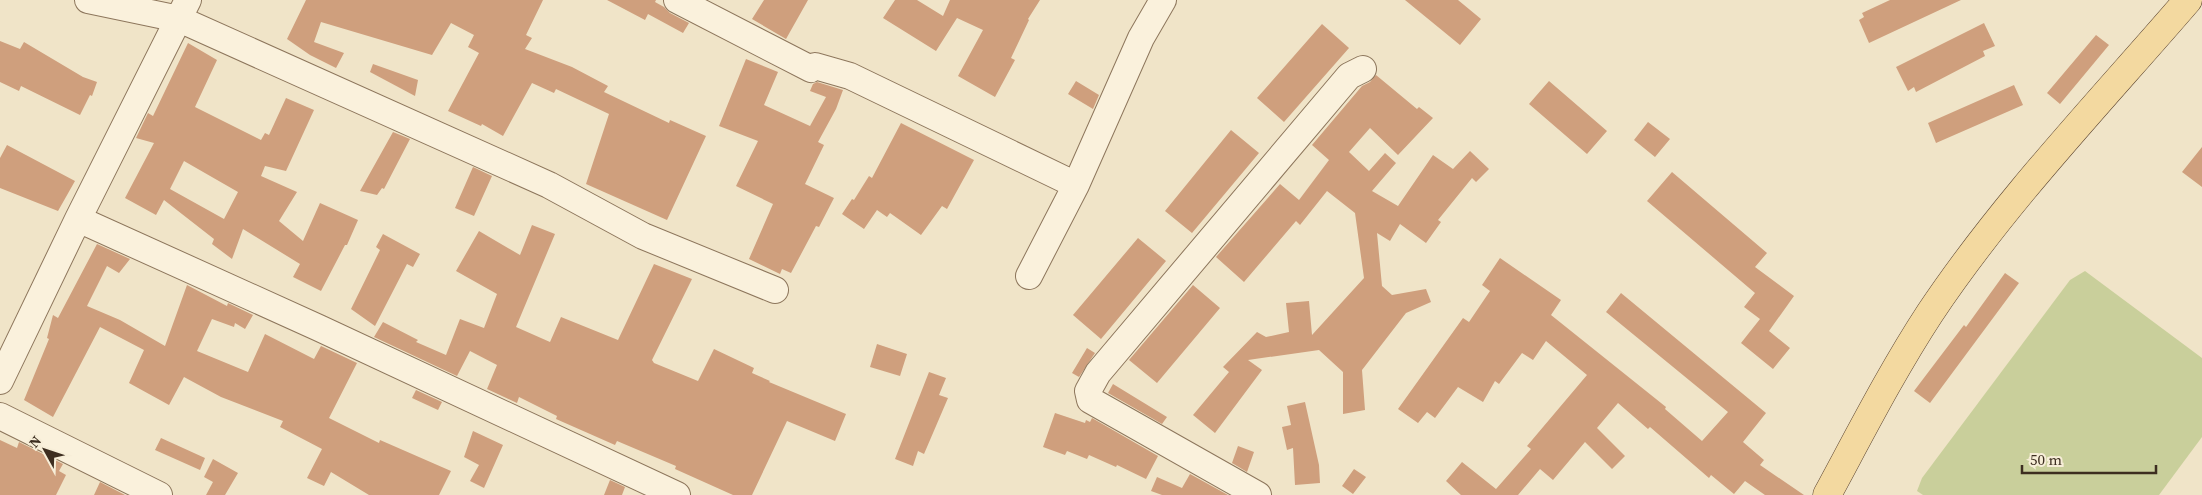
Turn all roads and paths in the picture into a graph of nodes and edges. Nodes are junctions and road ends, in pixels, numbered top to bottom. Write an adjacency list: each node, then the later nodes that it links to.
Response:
1 (88, 0): 5 (street)
2 (677, 0): 7 (street)
3 (1163, 0): 7 (street)
4 (2188, 0): 16 (main road)
5 (184, 10): 8 (street); 10 (street)
6 (1363, 69): 15 (street)
7 (1076, 185): 9 (street)
8 (78, 219): 11 (street); 14 (street)
9 (1029, 276)
10 (775, 290)
11 (0, 381)
12 (0, 416): 13 (street)
13 (158, 495)
14 (677, 495)
15 (1258, 495)
16 (1827, 495)

